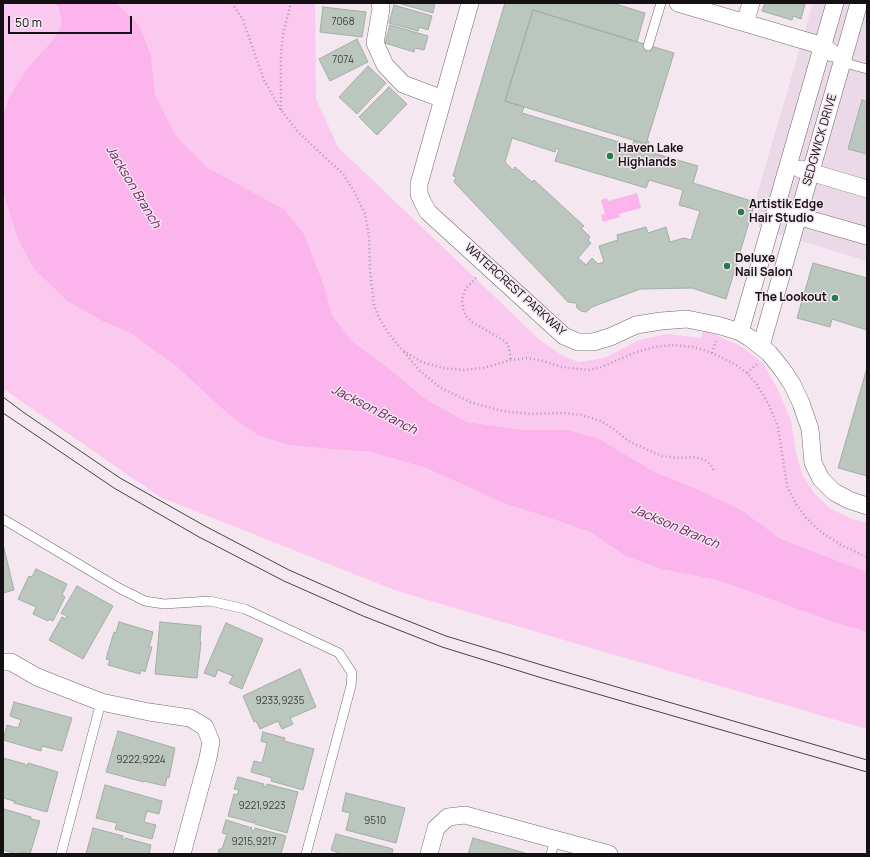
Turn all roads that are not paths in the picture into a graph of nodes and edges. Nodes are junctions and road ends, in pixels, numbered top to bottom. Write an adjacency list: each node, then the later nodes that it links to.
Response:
1 (470, 3): 13 (street, WATERCREST PARKWAY)
2 (661, 3): 9 (lane)
3 (678, 3): 8 (street)
4 (751, 3): 8 (street)
5 (835, 3): 10 (street, SEDGWICK DRIVE)
6 (859, 3): 11 (street, SEDGWICK DRIVE)
7 (381, 5): 13 (street)
8 (745, 23): 10 (street)
9 (648, 46)
10 (823, 46): 11 (street); 14 (street, SEDGWICK DRIVE)
11 (842, 62): 12 (lane); 15 (street, SEDGWICK DRIVE)
12 (867, 69)
13 (443, 99): 20 (street, WATERCREST PARKWAY)
14 (788, 166): 15 (street); 17 (street, SEDGWICK DRIVE)
15 (810, 172): 16 (street); 18 (street, SEDGWICK DRIVE)
16 (867, 189)
17 (776, 209): 18 (street); 20 (street, SEDGWICK DRIVE)
18 (798, 216): 19 (street); 21 (street, SEDGWICK DRIVE)
19 (867, 236)
20 (740, 332): 21 (street, WATERCREST PARKWAY)
21 (760, 354): 22 (street, WATERCREST PARKWAY)
22 (867, 506)
23 (3, 520): 29 (lane)
24 (3, 662): 25 (street)
25 (101, 702): 27 (lane); 28 (street)
26 (553, 847): 30 (street); 31 (street)
27 (61, 854)
28 (182, 854)
29 (306, 854)
30 (429, 854)
31 (609, 854)

